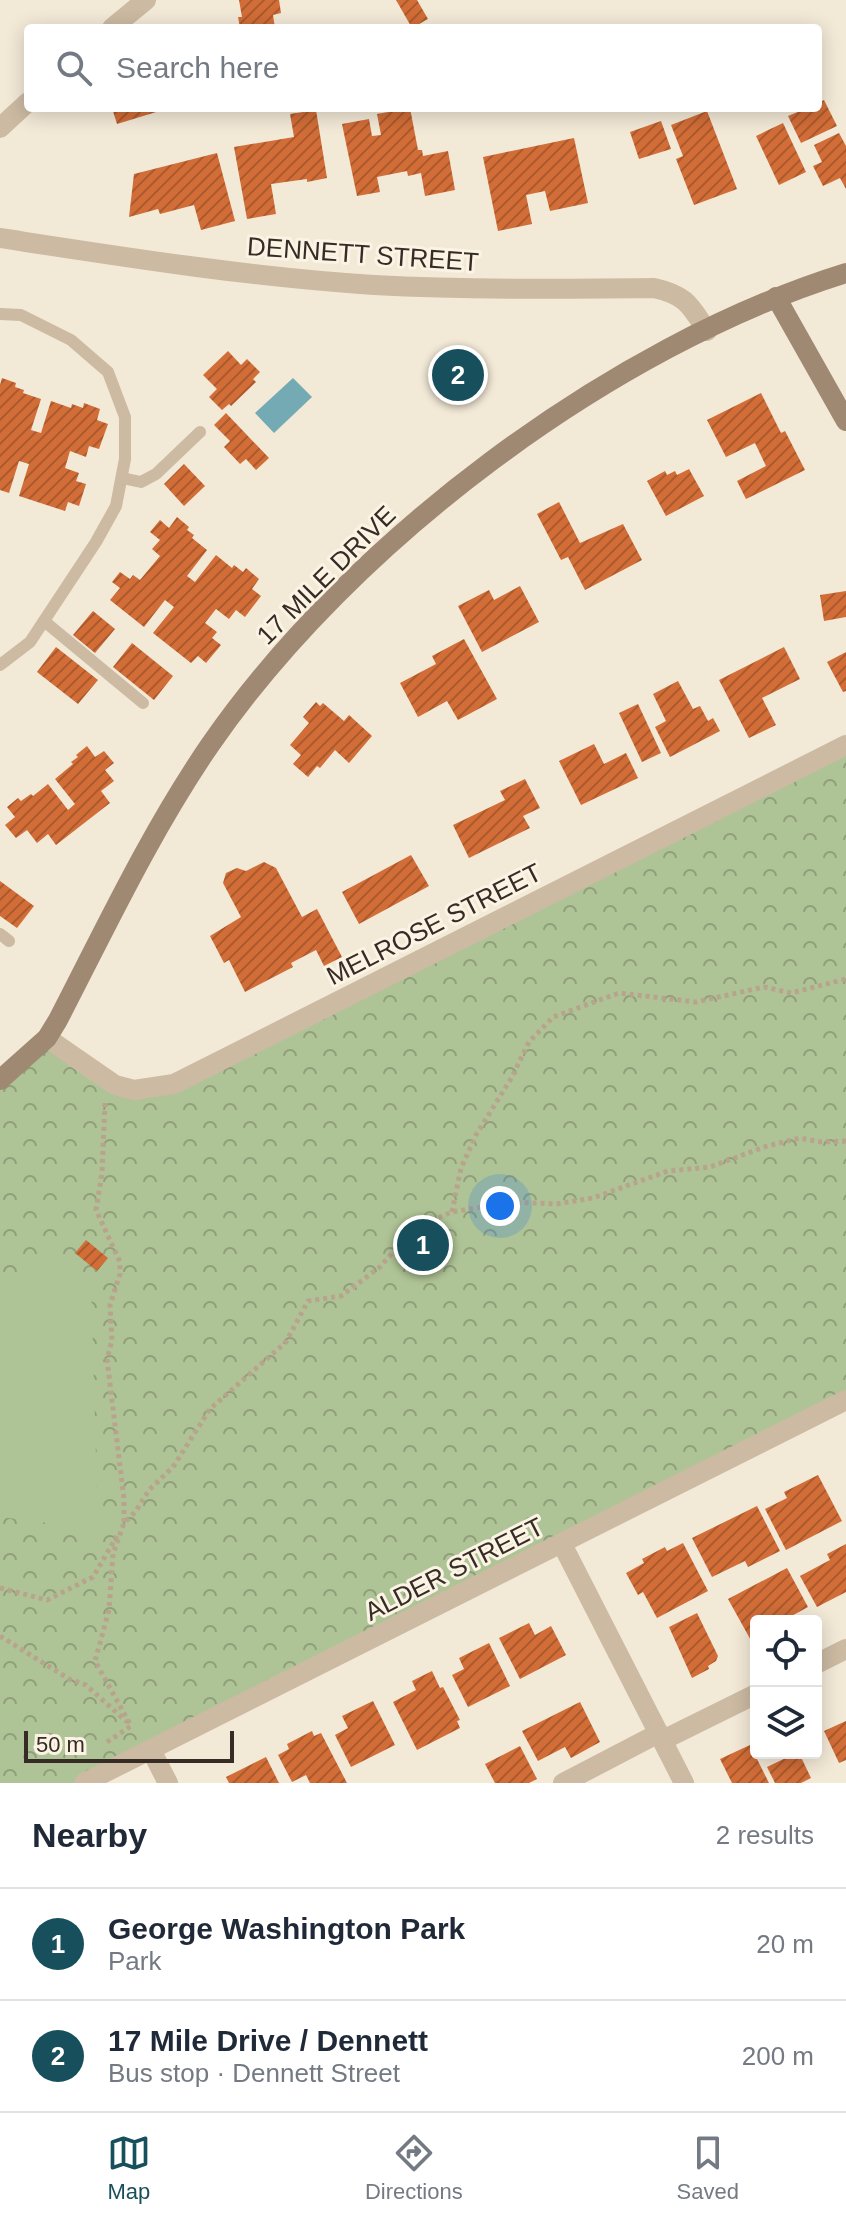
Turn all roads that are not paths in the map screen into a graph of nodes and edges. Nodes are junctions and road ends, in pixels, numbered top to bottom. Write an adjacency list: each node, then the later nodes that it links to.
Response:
1 (146, 0): 2 (street)
2 (117, 24)
3 (24, 106): 4 (street)
4 (0, 128)
5 (0, 238): 9 (street, DENNETT STREET)
6 (846, 273): 7 (main road, 17 MILE DRIVE)
7 (776, 297): 9 (main road, 17 MILE DRIVE); 10 (main road)
8 (0, 314): 12 (lane)
9 (707, 331): 17 (main road, 17 MILE DRIVE)
10 (846, 421)
11 (200, 432): 12 (lane)
12 (122, 478): 13 (lane)
13 (44, 621): 14 (lane); 15 (lane)
14 (0, 665)
15 (143, 703)
16 (846, 745): 17 (street, MELROSE STREET)
17 (47, 1038): 18 (main road, 17 MILE DRIVE)
18 (0, 1080)
19 (846, 1400): 20 (street, ALDER STREET)
20 (562, 1544): 24 (street); 25 (street, ALDER STREET)
21 (846, 1649): 22 (street)
22 (822, 1661)
23 (750, 1697): 24 (street)
24 (661, 1737): 28 (street); 29 (street)
25 (151, 1750): 26 (street, ALDER STREET); 27 (street)
26 (84, 1783)
27 (168, 1783)
28 (563, 1783)
29 (684, 1783)

